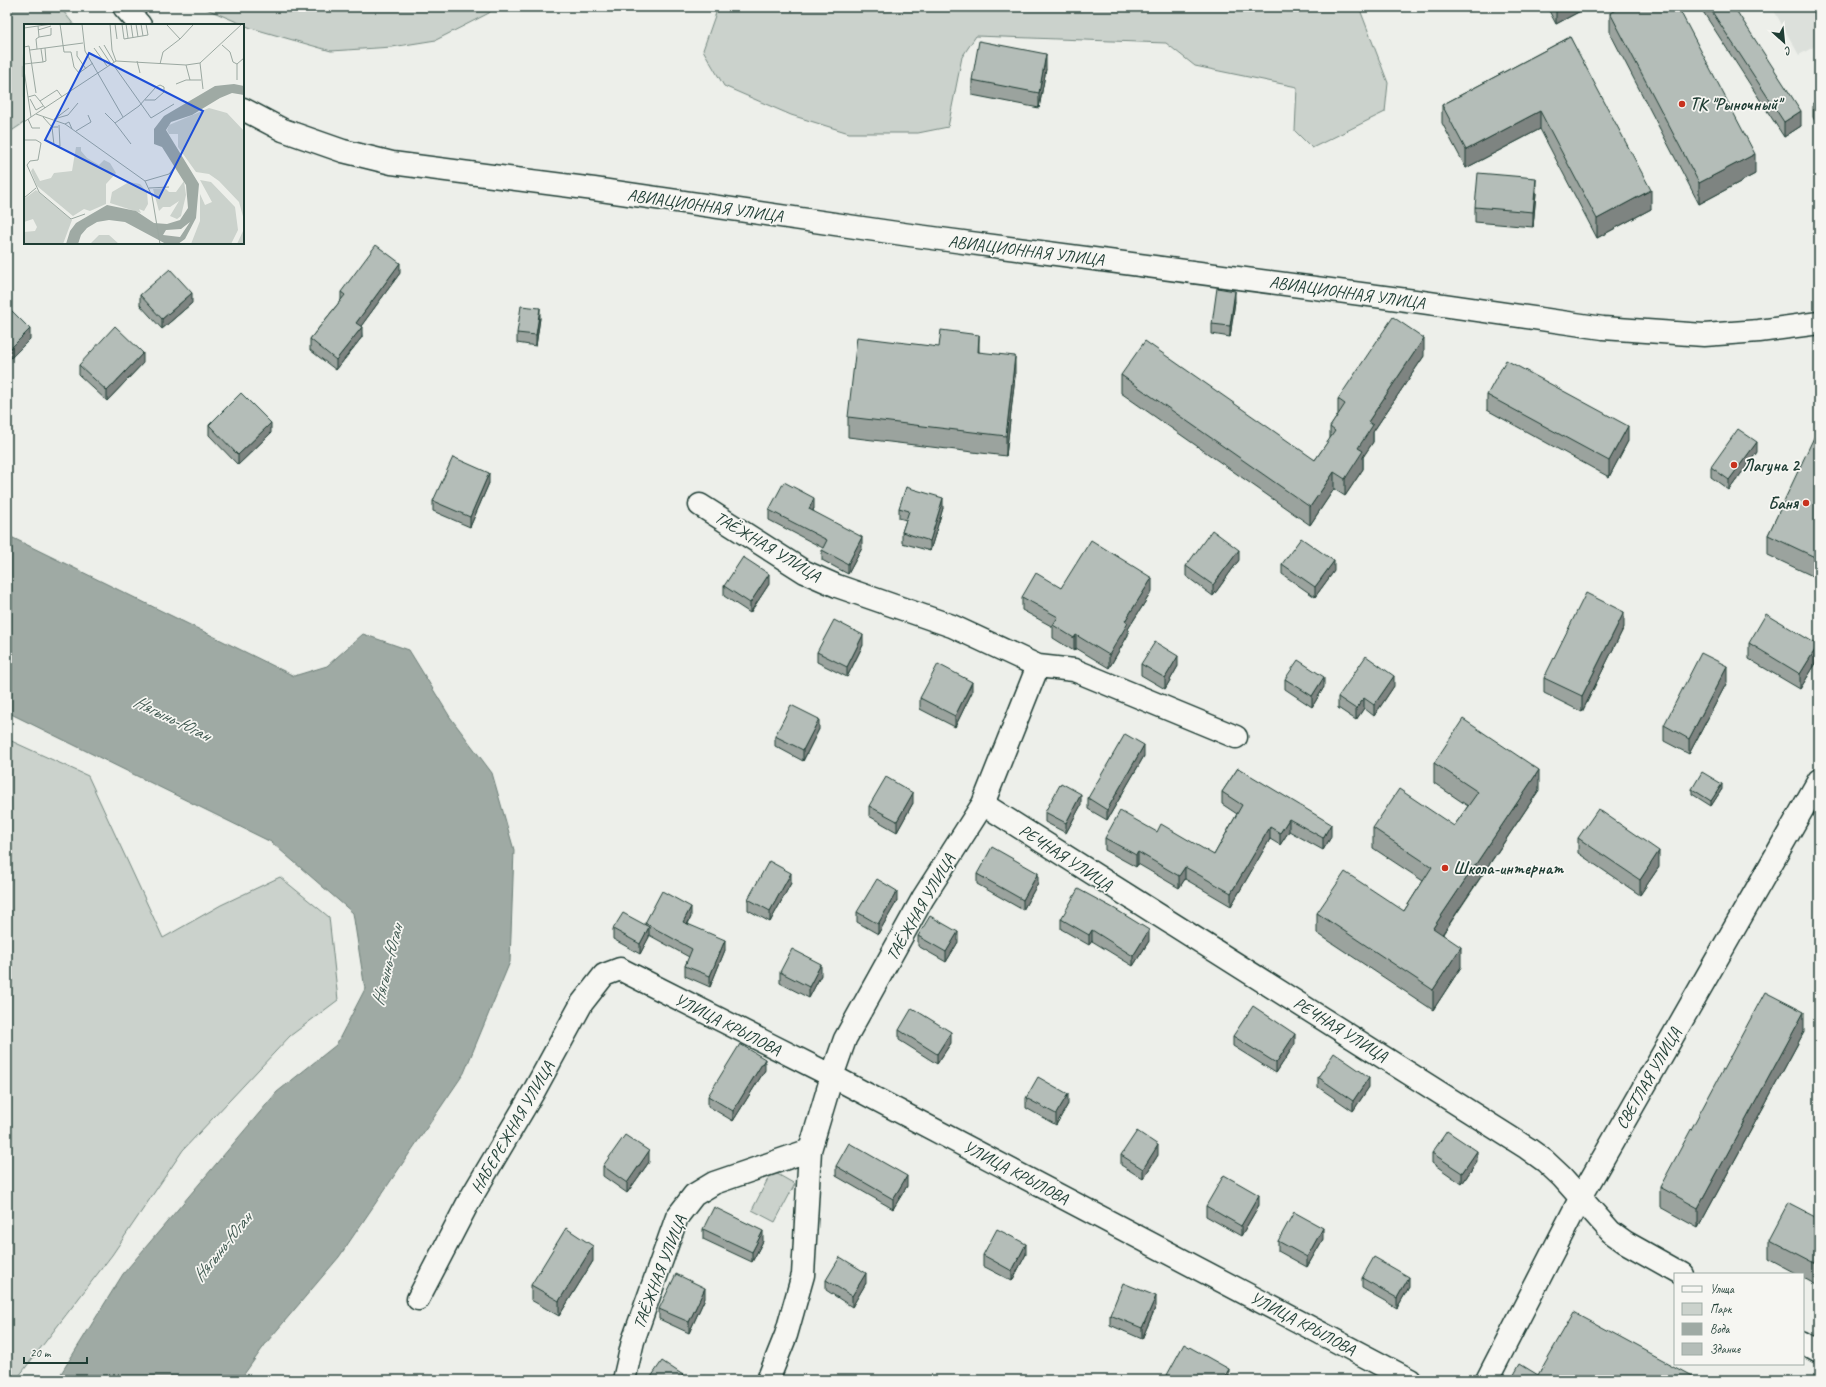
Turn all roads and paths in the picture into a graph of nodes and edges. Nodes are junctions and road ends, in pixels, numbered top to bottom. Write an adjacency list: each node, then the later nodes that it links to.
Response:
1 (124, 7): 2 (street)
2 (139, 24)
3 (244, 109): 4 (street, АВИАЦИОННАЯ УЛИЦА)
4 (1819, 323)
5 (700, 505): 6 (street, ТАЁЖНАЯ УЛИЦА)
6 (1038, 666): 7 (street, ТАЁЖНАЯ УЛИЦА); 9 (street, ТАЁЖНАЯ УЛИЦА)
7 (1236, 738)
8 (1819, 780): 13 (street, СВЕТЛАЯ УЛИЦА)
9 (983, 804): 11 (street, ТАЁЖНАЯ УЛИЦА); 13 (street, РЕЧНАЯ УЛИЦА)
10 (620, 969): 11 (street, УЛИЦА КРЫЛОВА); 15 (street, НАБЕРЕЖНАЯ УЛИЦА)
11 (832, 1076): 12 (street, ТАЁЖНАЯ УЛИЦА); 20 (street, УЛИЦА КРЫЛОВА)
12 (810, 1150): 18 (street, ТАЁЖНАЯ УЛИЦА); 19 (street, ТАЁЖНАЯ УЛИЦА)
13 (1581, 1196): 14 (street, РЕЧНАЯ УЛИЦА); 21 (street, СВЕТЛАЯ УЛИЦА)
14 (1680, 1273)
15 (418, 1299)
16 (1804, 1344): 17 (street)
17 (1819, 1352)
18 (624, 1380)
19 (768, 1380)
20 (1410, 1380)
21 (1486, 1380)

